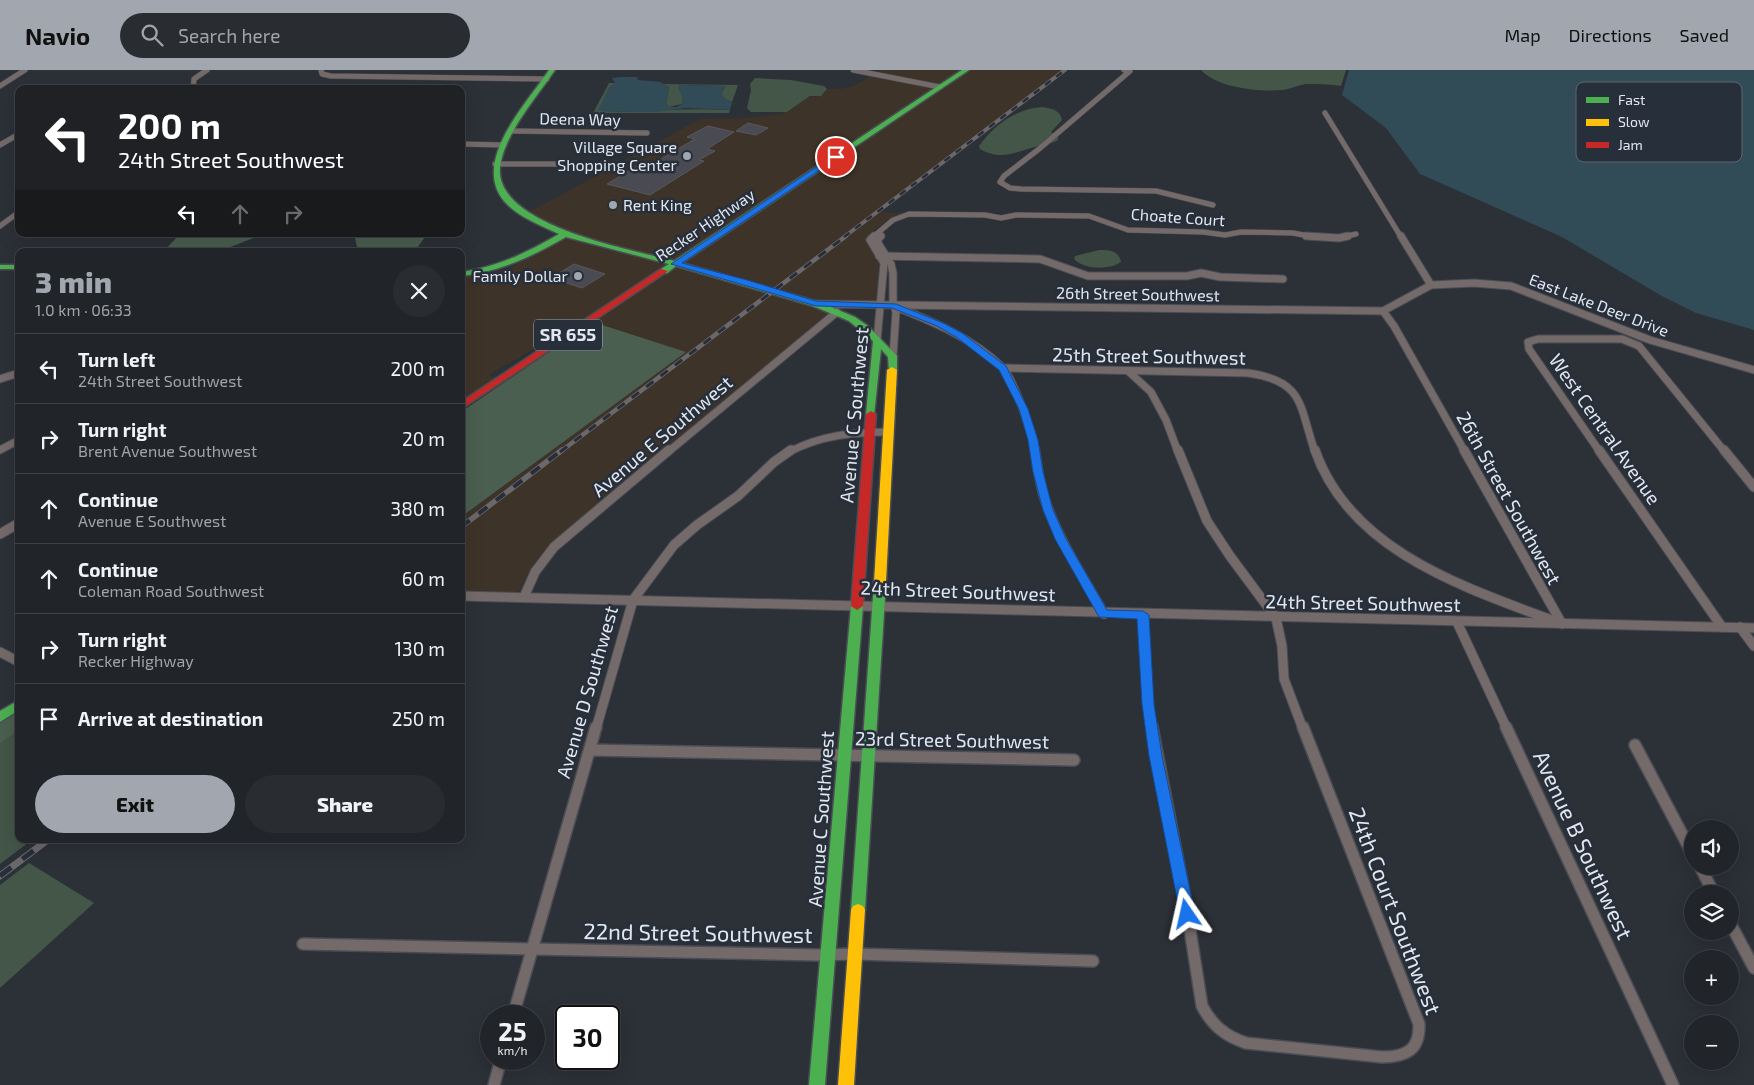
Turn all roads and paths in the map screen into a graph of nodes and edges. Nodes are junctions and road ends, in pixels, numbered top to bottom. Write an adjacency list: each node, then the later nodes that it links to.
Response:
1 (25, 70): 9 (street)
2 (207, 70): 10 (street)
3 (321, 70): 7 (street)
4 (853, 70): 12 (street)
5 (966, 70): 12 (street, Recker Highway / SR 655)
6 (1124, 70): 22 (street)
7 (550, 74): 14 (street)
8 (0, 76): 9 (street)
9 (15, 77): 11 (street)
10 (193, 85)
11 (0, 86)
12 (940, 87): 30 (street, Recker Highway / SR 655)
13 (1325, 114): 35 (street)
14 (512, 131): 15 (street, Deena Way); 19 (street)
15 (647, 132)
16 (15, 136): 18 (street)
17 (465, 144): 19 (street)
18 (0, 145)
19 (503, 145): 20 (street)
20 (495, 164): 21 (street); 26 (street)
21 (586, 168)
22 (1213, 204)
23 (909, 214): 27 (street, Choate Court); 28 (street, Avenue C Southwest); 29 (street, Avenue C Southwest)
24 (15, 215): 25 (street)
25 (0, 226)
26 (565, 234): 30 (street); 33 (street)
27 (1356, 234)
28 (879, 256): 29 (street); 37 (street, Avenue C Southwest)
29 (887, 256): 34 (street); 38 (street, Avenue C Southwest)
30 (676, 264): 36 (street); 51 (street, Recker Highway / SR 655)
31 (0, 267): 32 (street)
32 (15, 267)
33 (465, 274)
34 (1283, 279)
35 (1431, 285): 39 (street, 26th Street Southwest); 41 (street, East Lake Deer Drive)
36 (816, 304): 37 (street); 40 (street)
37 (881, 305): 38 (street); 43 (street, Avenue C Southwest)
38 (893, 306): 39 (street, 26th Street Southwest); 45 (street, Avenue C Southwest); 46 (street)
39 (1383, 311): 70 (street, 26th Street Southwest)
40 (837, 312): 43 (street); 60 (street, Avenue E Southwest)
41 (1624, 335): 42 (street, East Lake Deer Drive); 44 (street, West Central Avenue); 71 (street, West Central Avenue)
42 (1650, 340): 44 (street); 47 (street, East Lake Deer Drive)
43 (877, 341): 45 (street); 52 (street, Avenue C Southwest)
44 (1639, 346): 56 (street)
45 (893, 356): 53 (street, Avenue C Southwest)
46 (1003, 368): 48 (street, 25th Street Southwest); 65 (street)
47 (1754, 370)
48 (1128, 371): 63 (street, 25th Street Southwest); 67 (street)
49 (15, 374): 50 (street)
50 (0, 379)
51 (465, 403)
52 (870, 432): 53 (street, Avenue D Southwest); 61 (street, Avenue D Southwest); 62 (street, Avenue C Southwest)
53 (890, 432): 64 (street, Avenue C Southwest)
54 (15, 442): 55 (street)
55 (0, 450)
56 (1754, 486)
57 (15, 525): 58 (street)
58 (0, 534)
59 (465, 596): 60 (street, 24th Street Southwest)
60 (524, 597): 61 (street, 24th Street Southwest)
61 (633, 600): 62 (street, 24th Street Southwest); 80 (street, Avenue D Southwest)
62 (857, 605): 64 (street, 24th Street Southwest); 81 (street, Avenue C Southwest)
63 (1511, 605): 69 (street); 70 (street)
64 (879, 607): 65 (street, 24th Street Southwest); 82 (street, Avenue C Southwest)
65 (1104, 614): 66 (street, 24th Street Southwest)
66 (1143, 615): 67 (street, 24th Street Southwest); 67 (street, 24th Court Southwest)
67 (1276, 618): 68 (street, 24th Street Southwest)
68 (1457, 622): 69 (street, 24th Street Southwest); 97 (street, Avenue B Southwest)
69 (1512, 623): 70 (street, 24th Street Southwest)
70 (1562, 624): 71 (street, 24th Street Southwest)
71 (1722, 627): 72 (street, 24th Street Southwest)
72 (1740, 627): 73 (street, 24th Street Southwest); 74 (street)
73 (1754, 628)
74 (1754, 646)
75 (0, 652): 76 (street)
76 (15, 660)
77 (15, 707): 78 (street)
78 (0, 717)
79 (1635, 745): 84 (street)
80 (590, 750): 81 (street, 23rd Street Southwest); 87 (street, Avenue D Southwest)
81 (844, 755): 82 (street, 23rd Street Southwest); 89 (street, Avenue C Southwest)
82 (868, 755): 83 (street, 23rd Street Southwest); 88 (street, Avenue C Southwest)
83 (1074, 760)
84 (1684, 838)
85 (1739, 940): 91 (street)
86 (303, 944): 87 (street, 22nd Street Southwest)
87 (532, 949): 89 (street, 22nd Street Southwest); 92 (street, Avenue D Southwest)
88 (855, 954): 89 (street, 22nd Street Southwest); 90 (street, 22nd Street Southwest); 96 (street, Avenue C Southwest)
89 (828, 955): 95 (street, Avenue C Southwest)
90 (1093, 961)
91 (1754, 968)
92 (516, 1005)
93 (498, 1070): 94 (street)
94 (494, 1085)
95 (817, 1085)
96 (846, 1085)
97 (1673, 1085)

